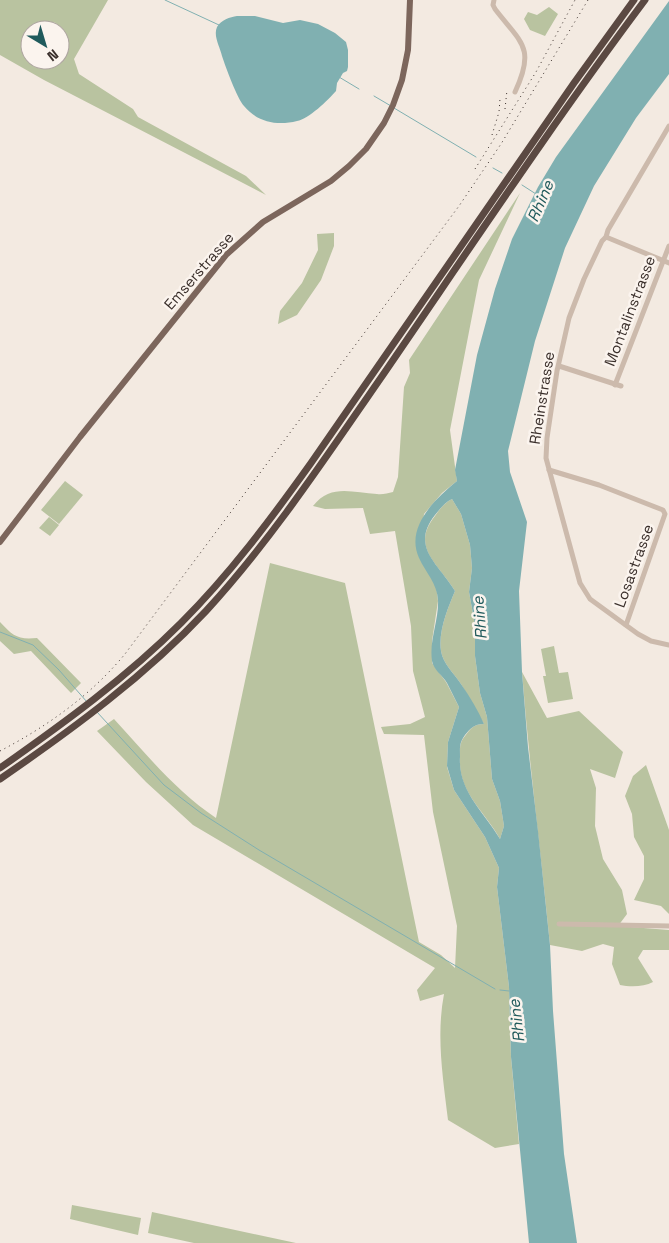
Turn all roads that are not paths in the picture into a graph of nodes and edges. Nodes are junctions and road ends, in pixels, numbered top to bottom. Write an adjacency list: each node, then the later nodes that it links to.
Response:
1 (410, 0): 13 (main road, Emserstrasse)
2 (494, 0): 5 (street)
3 (634, 0): 16 (highway)
4 (645, 0): 17 (highway)
5 (515, 92)
6 (669, 126): 7 (street, Rheinstrasse)
7 (606, 237): 9 (street); 11 (street, Rheinstrasse)
8 (669, 246): 9 (street, Montalinstrasse)
9 (663, 260): 10 (street); 11 (street, Montalinstrasse)
10 (669, 263)
11 (559, 366): 12 (street, Rheinstrasse)
12 (549, 470): 14 (street, Rheinstrasse); 14 (street, Losastrasse)
13 (0, 542)
14 (626, 625): 15 (street, Rheinstrasse)
15 (669, 645)
16 (0, 768)
17 (0, 779)
18 (559, 924): 19 (street)
19 (669, 926)

